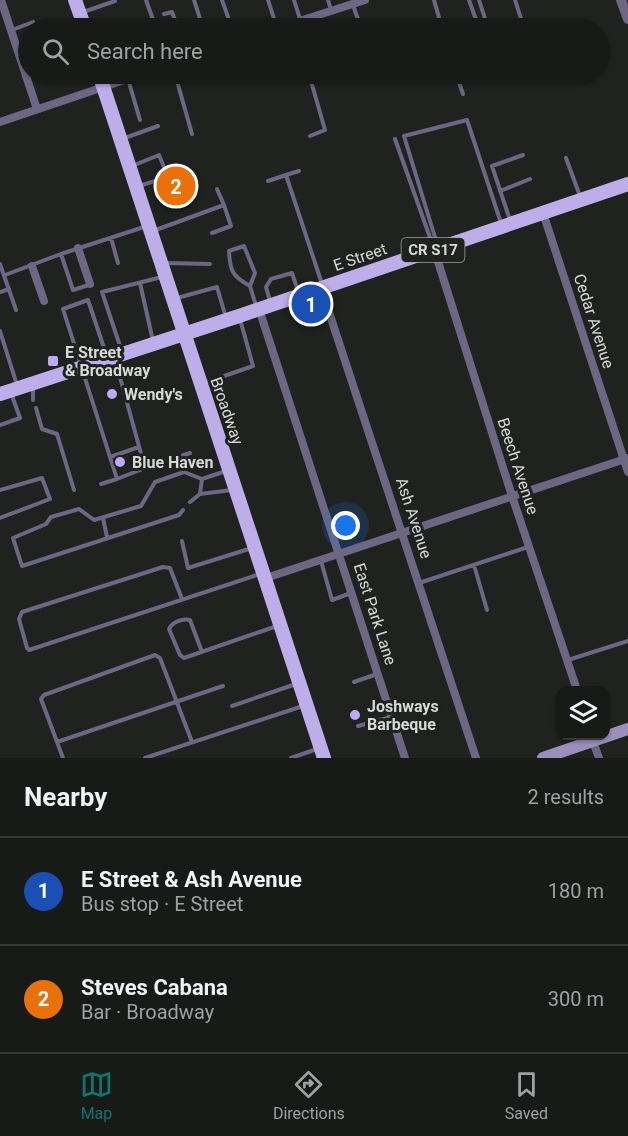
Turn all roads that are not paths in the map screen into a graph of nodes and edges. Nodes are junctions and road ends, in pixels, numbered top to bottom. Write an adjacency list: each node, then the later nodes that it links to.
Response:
1 (1, 0): 33 (street)
2 (146, 0): 19 (lane)
3 (194, 0): 21 (lane)
4 (222, 0): 22 (lane)
5 (268, 0): 23 (lane)
6 (294, 0): 24 (lane)
7 (328, 0): 16 (lane)
8 (365, 0): 15 (street)
9 (434, 0): 27 (lane)
10 (469, 0): 28 (lane)
11 (479, 0): 29 (lane)
12 (515, 0): 30 (lane)
13 (621, 0): 31 (street)
14 (115, 1): 18 (lane)
15 (348, 3): 16 (street); 26 (lane)
16 (332, 11): 25 (street)
17 (164, 14): 20 (lane)
18 (82, 18)
19 (152, 18)
20 (174, 18)
21 (200, 18)
22 (228, 18)
23 (274, 18)
24 (296, 18)
25 (313, 18)
26 (356, 18)
27 (439, 18)
28 (475, 18)
29 (485, 18)
30 (521, 18)
31 (628, 20)
32 (18, 27): 33 (lane)
33 (11, 30): 34 (street)
34 (18, 49)
35 (30, 84): 43 (street)
36 (92, 84): 43 (street)
37 (102, 84): 50 (main road, Broadway)
38 (130, 84): 44 (lane)
39 (178, 84): 47 (lane)
40 (312, 84): 48 (lane)
41 (460, 84): 42 (lane)
42 (463, 94)
43 (37, 109): 45 (street)
44 (140, 120)
45 (0, 122)
46 (158, 126): 50 (lane)
47 (192, 134)
48 (310, 136)
49 (395, 139): 70 (lane)
50 (122, 140): 53 (main road, Broadway)
51 (523, 155): 61 (lane)
52 (566, 158): 62 (lane)
53 (131, 166): 59 (main road, Broadway); 59 (lane)
54 (299, 171): 55 (lane)
55 (286, 175): 57 (lane); 81 (lane)
56 (530, 179): 61 (lane)
57 (268, 181)
58 (628, 184): 62 (main road, E Street / CR S17)
59 (137, 187): 66 (main road, Broadway)
60 (216, 189): 63 (lane)
61 (500, 191): 65 (lane)
62 (582, 199): 64 (main road, E Street / CR S17)
63 (224, 205): 66 (lane); 67 (lane)
64 (543, 213): 65 (main road, E Street / CR S17); 104 (street, Cedar Avenue)
65 (506, 225): 70 (main road, E Street / CR S17); 70 (lane)
66 (151, 228): 68 (lane); 76 (main road, Broadway)
67 (212, 233)
68 (111, 238): 69 (lane); 72 (lane)
69 (78, 248): 71 (lane); 79 (street)
70 (436, 249): 81 (main road, E Street / CR S17); 115 (street, Beech Avenue)
71 (61, 254): 75 (lane); 79 (lane)
72 (118, 263)
73 (0, 264): 77 (lane)
74 (210, 264): 76 (lane)
75 (32, 266): 77 (lane); 86 (street)
76 (164, 270): 78 (lane); 85 (main road, Broadway)
77 (5, 275): 82 (lane)
78 (140, 283): 92 (lane); 93 (lane)
79 (90, 284)
80 (250, 286): 80 (lane); 87 (lane)
81 (322, 287): 84 (main road, E Street / CR S17); 120 (street, Ash Avenue)
82 (9, 289): 83 (lane); 88 (lane)
83 (0, 292)
84 (299, 295): 87 (main road, E Street / CR S17); 87 (lane)
85 (173, 299): 89 (lane); 91 (main road, Broadway)
86 (44, 301)
87 (262, 308): 89 (main road, E Street / CR S17); 125 (street, East Park Lane)
88 (16, 310)
89 (232, 318): 91 (main road, E Street / CR S17); 96 (lane)
90 (0, 331): 97 (lane)
91 (183, 333): 92 (main road, E Street / CR S17); 96 (main road, Broadway)
92 (153, 343): 93 (main road, E Street / CR S17)
93 (115, 356): 94 (main road, E Street / CR S17); 94 (lane); 101 (lane)
94 (80, 367): 95 (main road, E Street / CR S17); 103 (lane)
95 (32, 383): 97 (main road, E Street / CR S17); 98 (lane)
96 (201, 385): 106 (main road, Broadway)
97 (10, 391): 100 (lane)
98 (33, 400)
99 (36, 408): 113 (lane)
100 (0, 425)
101 (139, 447): 103 (lane); 105 (lane)
102 (190, 453): 105 (lane)
103 (110, 457): 108 (lane)
104 (626, 459): 107 (street, Cedar Avenue); 115 (street)
105 (144, 468): 108 (lane)
106 (229, 470): 109 (lane); 111 (main road, Broadway)
107 (628, 472)
108 (117, 478): 110 (lane)
109 (202, 479): 114 (lane); 119 (lane)
110 (101, 484)
111 (236, 489): 114 (lane); 123 (main road, Broadway)
112 (0, 490): 118 (lane)
113 (74, 490)
114 (200, 494): 116 (lane)
115 (512, 496): 120 (street); 124 (street, Beech Avenue)
116 (190, 502)
117 (183, 510): 121 (lane)
118 (0, 518)
119 (103, 518): 121 (lane); 121 (lane)
120 (403, 533): 125 (street); 129 (street, Ash Avenue)
121 (108, 538)
122 (182, 541): 123 (lane)
123 (255, 547): 128 (main road, Broadway)
124 (528, 547): 127 (lane); 136 (street, Beech Avenue)
125 (339, 554): 126 (street); 130 (street, East Park Lane)
126 (321, 560): 128 (street); 130 (lane)
127 (474, 565): 129 (lane); 132 (lane)
128 (265, 575): 131 (lane); 133 (main road, Broadway)
129 (420, 583): 158 (street, Ash Avenue)
130 (352, 593): 137 (street, East Park Lane)
131 (183, 599): 131 (lane)
132 (487, 610)
133 (280, 625): 135 (lane); 139 (main road, Broadway)
134 (628, 642): 136 (lane)
135 (202, 652): 135 (lane)
136 (567, 660): 141 (street, Beech Avenue)
137 (378, 674): 138 (lane); 145 (street, East Park Lane)
138 (354, 682)
139 (299, 683): 143 (main road, Broadway); 144 (lane)
140 (223, 686): 142 (lane)
141 (576, 686)
142 (177, 702): 151 (lane); 151 (lane); 152 (lane)
143 (306, 705): 152 (lane); 153 (main road, Broadway)
144 (232, 706)
145 (392, 717): 146 (lane); 157 (street, East Park Lane)
146 (358, 726)
147 (628, 729): 148 (main road)
148 (610, 734)
149 (589, 740): 159 (main road)
150 (592, 740): 160 (street)
151 (57, 742): 154 (lane)
152 (192, 742): 155 (lane)
153 (322, 753): 156 (lane)
154 (63, 758)
155 (145, 758)
156 (291, 758)
157 (405, 758)
158 (476, 758)
159 (543, 758)
160 (599, 758)

